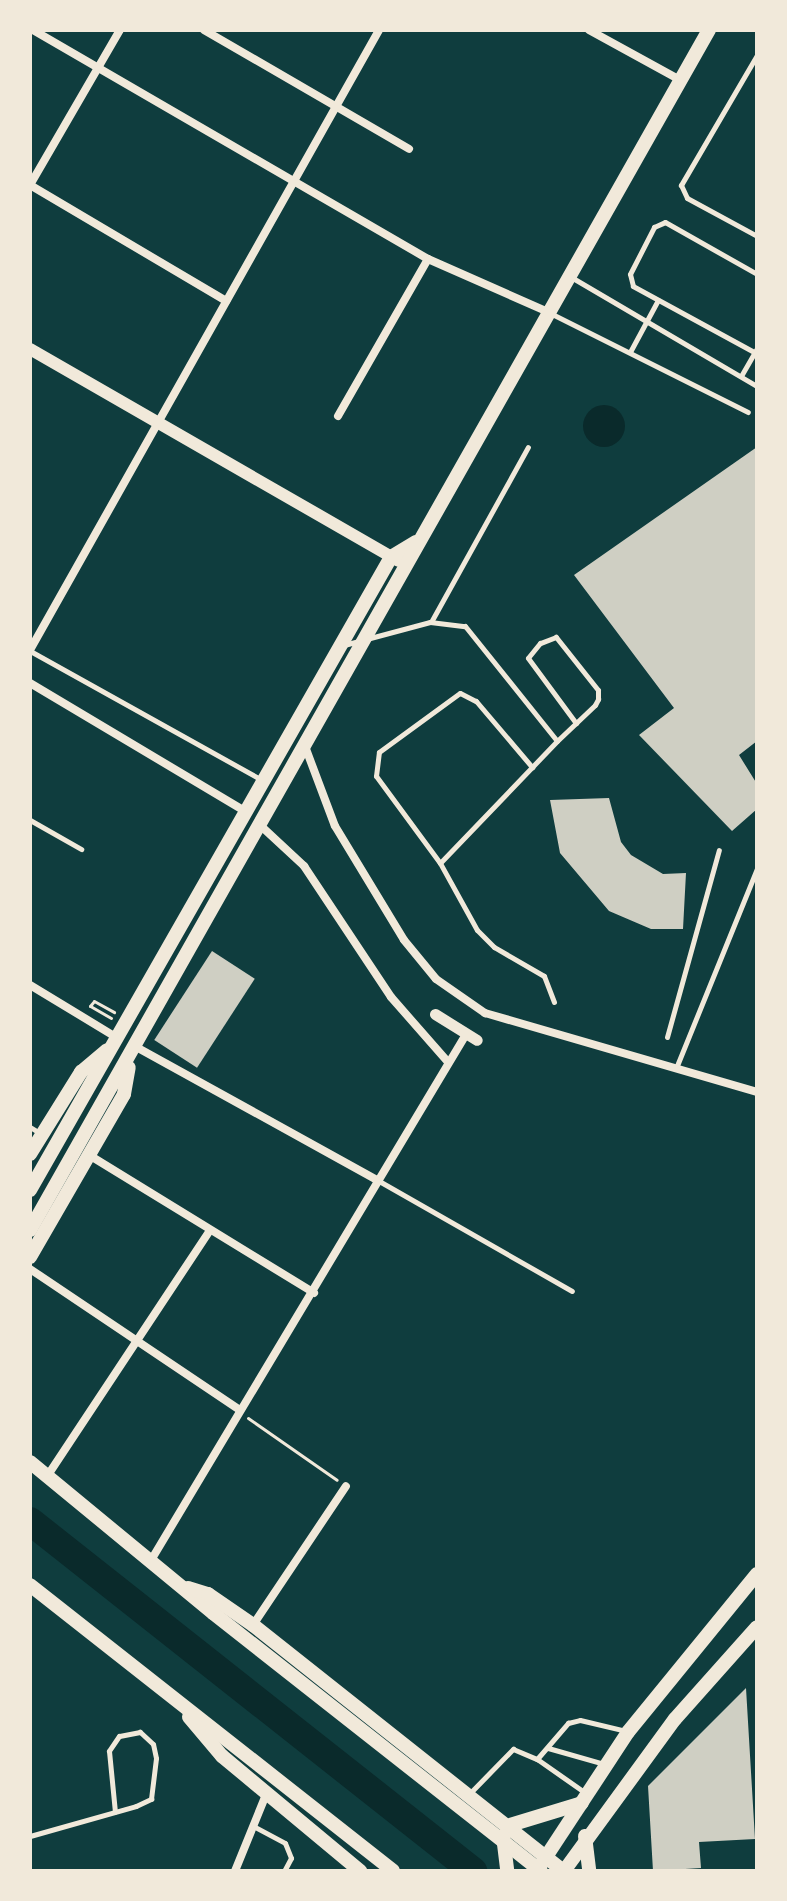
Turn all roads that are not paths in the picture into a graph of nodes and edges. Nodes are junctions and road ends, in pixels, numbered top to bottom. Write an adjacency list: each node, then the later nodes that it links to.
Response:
1 (33, 30): 8 (street)
2 (120, 30): 8 (street)
3 (204, 30): 10 (street)
4 (379, 30): 10 (street)
5 (589, 30): 9 (street)
6 (709, 30): 9 (main road)
7 (757, 55): 14 (lane)
8 (99, 68): 12 (street); 13 (street)
9 (680, 80): 17 (main road)
10 (335, 105): 11 (street); 12 (street)
11 (409, 149)
12 (293, 180): 15 (street); 19 (street)
13 (30, 185): 19 (street)
14 (757, 236)
15 (428, 259): 20 (street); 28 (street)
16 (757, 274): 18 (lane)
17 (569, 276): 20 (main road); 21 (lane)
18 (658, 300): 21 (lane); 23 (lane)
19 (226, 301): 29 (street)
20 (548, 312): 24 (lane); 31 (main road)
21 (648, 321): 24 (lane); 25 (lane)
22 (30, 349): 29 (main road)
23 (756, 350): 25 (lane)
24 (630, 352): 27 (lane)
25 (741, 376): 26 (lane)
26 (757, 386)
27 (748, 412)
28 (338, 416)
29 (158, 423): 32 (main road); 37 (street)
30 (528, 447): 34 (lane)
31 (416, 542): 32 (main road); 33 (main road)
32 (391, 557): 33 (main road); 36 (main road)
33 (409, 566): 35 (main road)
34 (430, 622): 35 (lane); 40 (lane)
35 (367, 639): 36 (lane); 41 (main road)
36 (341, 645): 43 (main road)
37 (31, 651): 43 (lane)
38 (30, 683): 44 (street)
39 (576, 723): 39 (lane); 40 (lane)
40 (557, 741): 42 (lane)
41 (306, 749): 46 (main road); 60 (street)
42 (532, 767): 49 (lane); 49 (lane)
43 (263, 781): 44 (main road)
44 (245, 811): 56 (main road)
45 (30, 820): 47 (lane)
46 (261, 826): 57 (main road); 59 (street)
47 (81, 849)
48 (719, 850): 54 (lane)
49 (440, 863): 52 (lane)
50 (757, 869): 60 (lane)
51 (30, 985): 56 (street)
52 (554, 1002)
53 (435, 1014): 55 (street)
54 (667, 1037)
55 (471, 1038): 59 (street)
56 (113, 1043): 62 (main road); 66 (main road)
57 (138, 1048): 58 (main road); 65 (street)
58 (129, 1062): 64 (main road); 67 (main road)
59 (448, 1062): 65 (street)
60 (676, 1068): 61 (street)
61 (757, 1092)
62 (36, 1131): 63 (main road)
63 (30, 1154)
64 (89, 1155): 68 (street); 69 (main road)
65 (379, 1181): 71 (lane); 72 (street)
66 (30, 1190)
67 (30, 1230)
68 (209, 1232): 72 (street); 73 (street)
69 (30, 1257)
70 (30, 1269): 73 (street)
71 (572, 1291)
72 (314, 1293): 74 (street)
73 (138, 1338): 74 (street); 76 (street)
74 (240, 1410): 78 (street)
75 (30, 1462): 76 (main road)
76 (48, 1475): 78 (main road)
77 (346, 1486): 82 (street)
78 (150, 1562): 81 (main road)
79 (757, 1574): 85 (main road)
80 (30, 1585): 84 (main road)
81 (179, 1585): 82 (main road); 97 (main road)
82 (253, 1625): 90 (main road)
83 (757, 1627): 96 (main road)
84 (180, 1704): 89 (main road); 102 (main road)
85 (628, 1732): 86 (lane); 88 (main road)
86 (548, 1748): 87 (lane); 88 (lane)
87 (537, 1759): 90 (lane); 91 (lane)
88 (607, 1765): 91 (main road)
89 (267, 1792): 94 (street); 101 (main road)
90 (469, 1794): 93 (main road)
91 (585, 1798): 93 (main road); 97 (main road)
92 (115, 1812): 92 (lane); 95 (lane)
93 (504, 1824): 97 (main road); 98 (main road)
94 (253, 1826): 99 (street); 100 (lane)
95 (30, 1836)
96 (585, 1836): 103 (main road); 104 (main road)
97 (541, 1867): 103 (main road)
98 (507, 1868)
99 (235, 1871)
100 (284, 1871)
101 (360, 1871)
102 (393, 1871)
103 (563, 1871)
104 (589, 1871)

